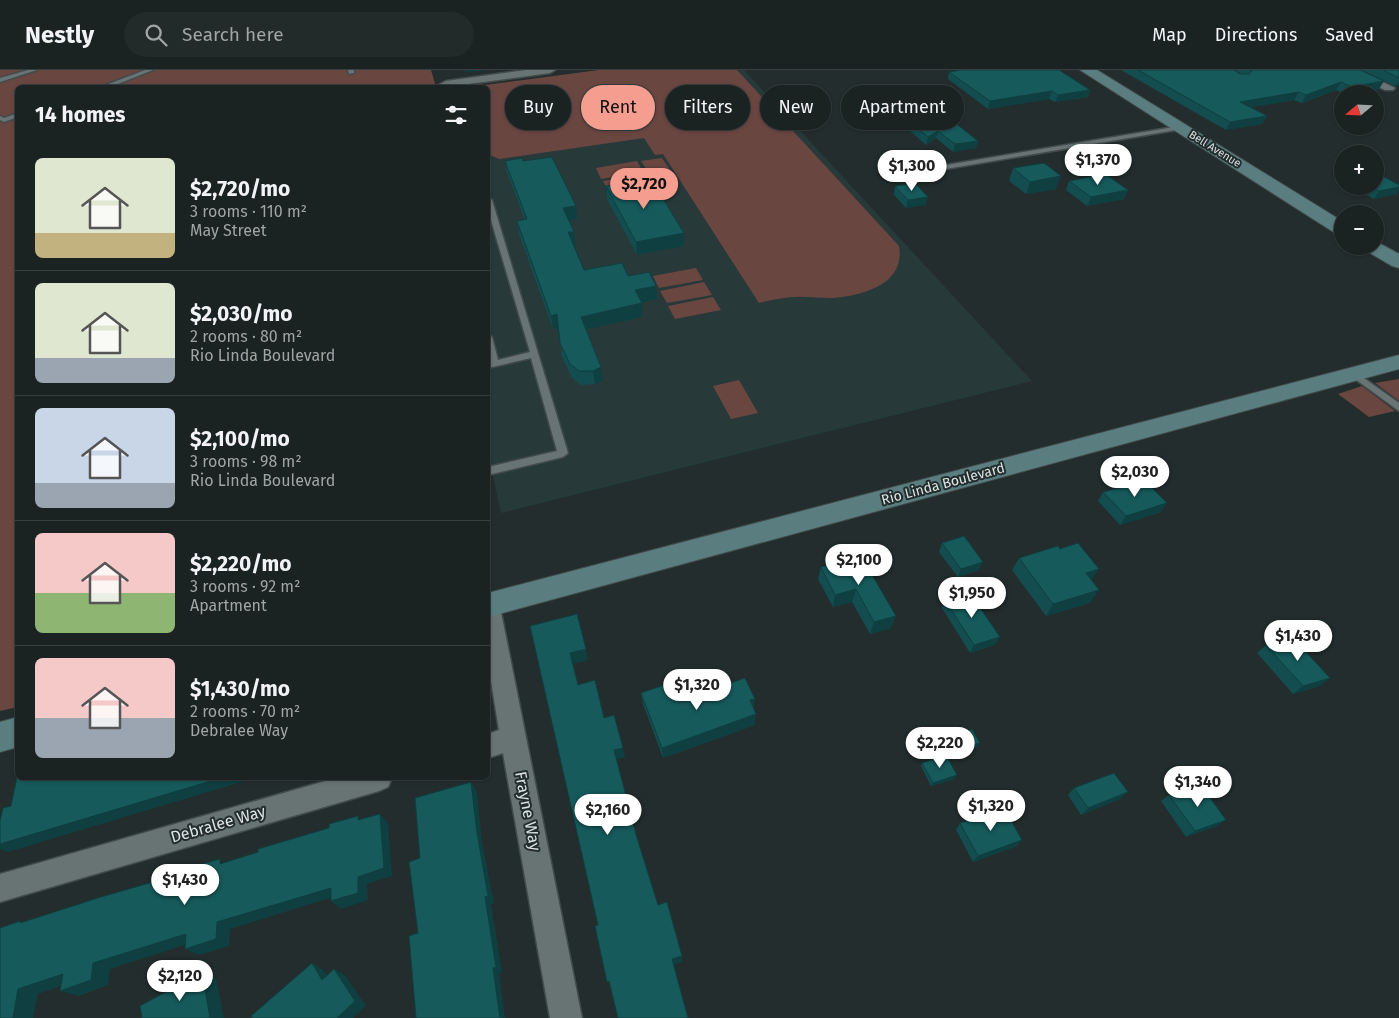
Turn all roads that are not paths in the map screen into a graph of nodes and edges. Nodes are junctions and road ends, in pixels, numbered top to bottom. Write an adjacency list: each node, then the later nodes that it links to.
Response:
1 (34, 70): 7 (lane)
2 (150, 70): 8 (lane)
3 (442, 70): 9 (street)
4 (550, 70): 10 (street)
5 (1087, 70): 14 (main road, Bell Avenue)
6 (1349, 70): 11 (street)
7 (0, 80)
8 (109, 85)
9 (447, 85)
10 (453, 85)
11 (1389, 88)
12 (15, 117): 13 (lane)
13 (0, 118)
14 (1180, 128): 15 (lane); 17 (main road, Bell Avenue)
15 (934, 169)
16 (490, 207): 20 (lane)
17 (1334, 224)
18 (1384, 253): 19 (main road)
19 (1399, 262)
20 (535, 354): 22 (lane); 25 (lane)
21 (1399, 362): 23 (main road, Rio Linda Boulevard)
22 (491, 364)
23 (1354, 374): 24 (lane); 26 (main road, Rio Linda Boulevard)
24 (1399, 408)
25 (490, 471)
26 (490, 603)
27 (490, 614): 30 (street, Frayne Way)
28 (15, 733): 29 (main road)
29 (0, 737)
30 (514, 738): 31 (street); 34 (street, Frayne Way)
31 (490, 745)
32 (372, 780): 33 (street, Debralee Way)
33 (0, 888)
34 (566, 1018)

